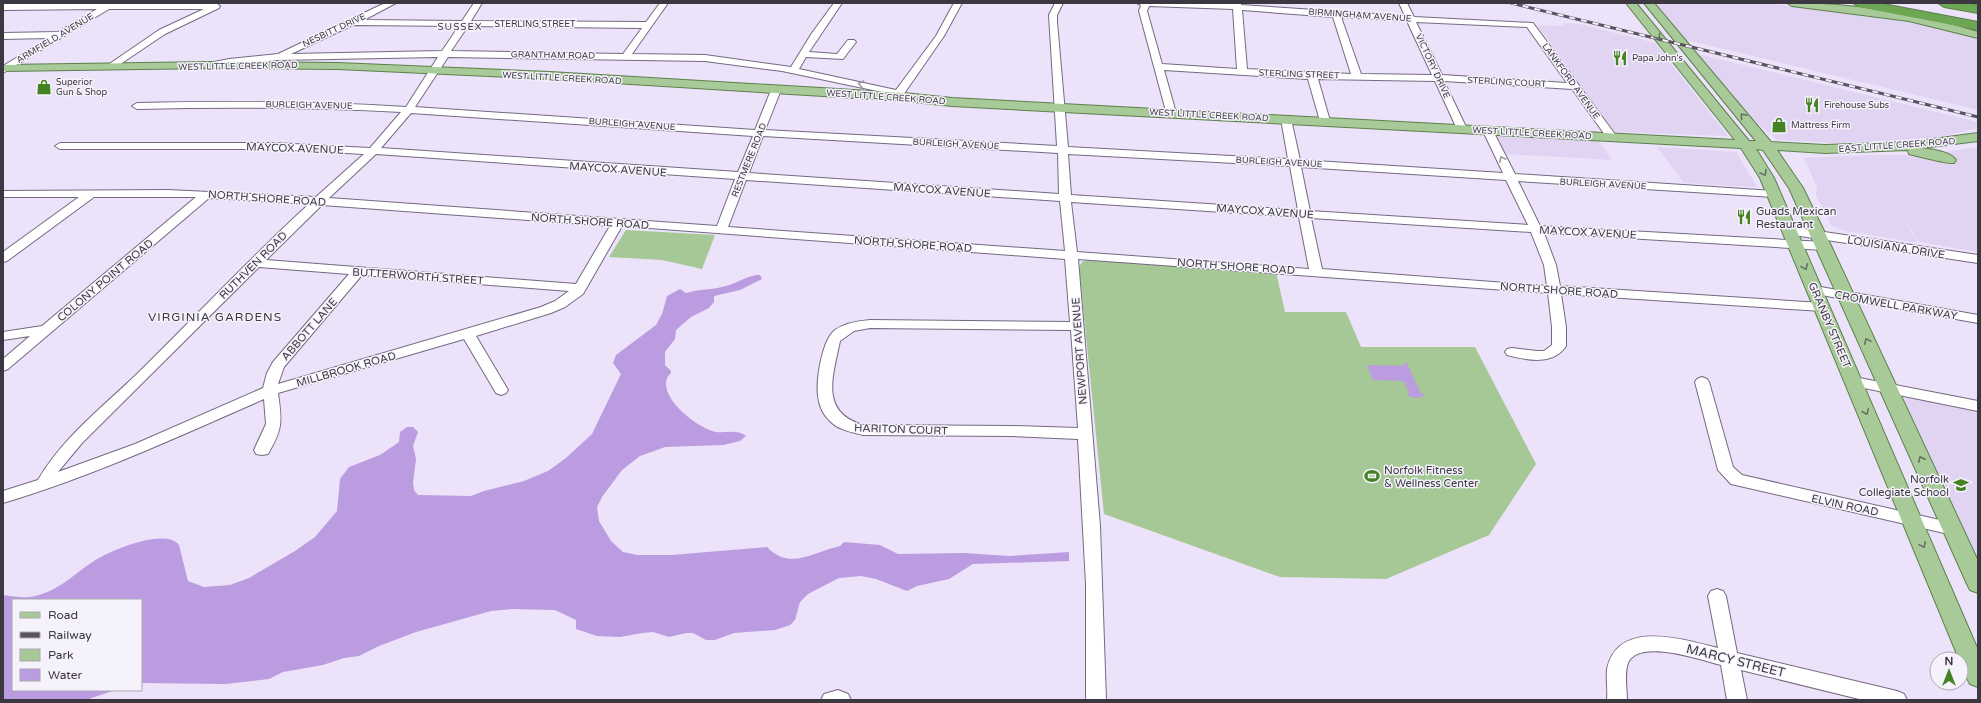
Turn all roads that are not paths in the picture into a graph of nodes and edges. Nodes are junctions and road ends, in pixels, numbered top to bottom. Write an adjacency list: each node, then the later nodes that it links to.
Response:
1 (392, 3): 24 (street, NESBITT DRIVE)
2 (478, 3): 25 (street, RUTHVEN ROAD)
3 (664, 3): 26 (street)
4 (838, 3): 34 (street)
5 (958, 3): 49 (street)
6 (1059, 3): 51 (street, NEWPORT AVENUE)
7 (1141, 3): 8 (street, BIRMINGHAM AVENUE)
8 (1146, 3): 18 (street, BIRMINGHAM AVENUE); 39 (street)
9 (1403, 3): 23 (street, VICTORY DRIVE)
10 (1631, 3): 61 (main road, GRANBY STREET, one-way to 61)
11 (1649, 3): 63 (main road, one-way to 11)
12 (1792, 3): 30 (main road)
13 (1859, 3): 28 (highway)
14 (1898, 3): 21 (highway)
15 (219, 4): 20 (street); 38 (street)
16 (1939, 4): 21 (highway)
17 (28, 5): 19 (street); 20 (street)
18 (1237, 5): 22 (street, BIRMINGHAM AVENUE); 43 (street)
19 (3, 7)
20 (106, 7): 29 (street, ARMFIELD AVENUE)
21 (1976, 9)
22 (1336, 14): 23 (street, BIRMINGHAM AVENUE); 45 (street)
23 (1411, 19): 27 (street, BIRMINGHAM AVENUE); 46 (street, VICTORY DRIVE)
24 (350, 22): 25 (street, STERLING STREET); 36 (street, NESBITT DRIVE)
25 (464, 23): 26 (street, STERLING STREET); 33 (street, RUTHVEN ROAD)
26 (648, 25): 35 (street)
27 (1530, 25): 47 (street, LANKFORD AVENUE)
28 (1978, 26)
29 (60, 35): 31 (street); 40 (street, ARMFIELD AVENUE)
30 (1978, 35)
31 (3, 36)
32 (851, 42): 34 (street)
33 (445, 54): 35 (street, GRANTHAM ROAD); 36 (street, GRANTHAM ROAD); 41 (street, RUTHVEN ROAD)
34 (804, 54): 42 (street)
35 (626, 56): 42 (street, GRANTHAM ROAD)
36 (277, 57): 37 (street, GRANTHAM ROAD)
37 (204, 66): 38 (main road, WEST LITTLE CREEK ROAD); 41 (main road, WEST LITTLE CREEK ROAD)
38 (110, 67): 40 (main road, WEST LITTLE CREEK ROAD)
39 (1158, 67): 43 (street, STERLING STREET); 53 (street)
40 (4, 69)
41 (434, 71): 48 (main road, WEST LITTLE CREEK ROAD); 52 (street, RUTHVEN ROAD)
42 (793, 71): 49 (street, GRANTHAM ROAD, one-way to 42)
43 (1242, 72): 44 (street, STERLING STREET)
44 (1312, 76): 45 (street, STERLING STREET); 55 (street)
45 (1357, 76): 46 (street, STERLING STREET)
46 (1439, 78): 47 (street, STERLING COURT); 56 (street, VICTORY DRIVE)
47 (1574, 86): 59 (street, LANKFORD AVENUE)
48 (776, 90): 49 (main road, WEST LITTLE CREEK ROAD); 58 (street, RESTMERE ROAD)
49 (897, 96): 51 (main road, WEST LITTLE CREEK ROAD)
50 (137, 106): 52 (street, BURLEIGH AVENUE)
51 (1061, 107): 53 (main road, WEST LITTLE CREEK ROAD); 66 (street, NEWPORT AVENUE)
52 (408, 110): 58 (street, BURLEIGH AVENUE); 65 (street, RUTHVEN ROAD)
53 (1171, 113): 54 (main road, WEST LITTLE CREEK ROAD)
54 (1286, 119): 55 (main road, WEST LITTLE CREEK ROAD); 68 (street)
55 (1325, 122): 56 (main road, WEST LITTLE CREEK ROAD)
56 (1462, 129): 57 (main road, WEST LITTLE CREEK ROAD)
57 (1488, 131): 59 (main road, WEST LITTLE CREEK ROAD); 70 (street, one-way to 57)
58 (760, 133): 66 (street, BURLEIGH AVENUE); 69 (street, RESTMERE ROAD)
59 (1612, 137): 61 (main road, WEST LITTLE CREEK ROAD)
60 (1978, 137): 64 (main road, EAST LITTLE CREEK ROAD)
61 (1745, 145): 63 (main road, WEST LITTLE CREEK ROAD); 74 (main road, GRANBY STREET, one-way to 74)
62 (60, 146): 65 (street, MAYCOX AVENUE)
63 (1768, 146): 64 (main road, EAST LITTLE CREEK ROAD); 82 (main road)
64 (1890, 148): 67 (main road)
65 (373, 151): 69 (street, MAYCOX AVENUE); 76 (street, RUTHVEN ROAD)
66 (1062, 151): 68 (street, BURLEIGH AVENUE); 75 (street, NEWPORT AVENUE)
67 (1948, 160)
68 (1295, 163): 70 (street, BURLEIGH AVENUE); 77 (street)
69 (742, 176): 75 (street, MAYCOX AVENUE); 80 (street, RESTMERE ROAD)
70 (1511, 178): 74 (street, BURLEIGH AVENUE); 79 (street)
71 (92, 193): 72 (street, NORTH SHORE ROAD); 73 (street, NORTH SHORE ROAD); 84 (street)
72 (3, 194)
73 (207, 194): 76 (street, NORTH SHORE ROAD); 96 (street, COLONY POINT ROAD)
74 (1774, 194): 81 (main road, GRANBY STREET)
75 (1065, 197): 77 (street, MAYCOX AVENUE); 83 (street, NEWPORT AVENUE)
76 (318, 202): 78 (street, NORTH SHORE ROAD); 86 (street, RUTHVEN ROAD)
77 (1305, 214): 79 (street, MAYCOX AVENUE); 88 (street)
78 (617, 224): 80 (street, NORTH SHORE ROAD); 89 (street, MILLBROOK ROAD)
79 (1536, 229): 81 (street, MAYCOX AVENUE); 90 (street)
80 (721, 230): 83 (street, NORTH SHORE ROAD)
81 (1793, 237): 82 (street, LOUISIANA DRIVE); 91 (main road, GRANBY STREET, one-way to 91)
82 (1821, 240): 85 (street, LOUISIANA DRIVE); 92 (main road)
83 (1072, 255): 88 (street, NORTH SHORE ROAD); 95 (street, NEWPORT AVENUE)
84 (3, 258)
85 (1978, 259)
86 (255, 263): 87 (street, BUTTERWORTH STREET); 109 (street, RUTHVEN ROAD)
87 (359, 271): 89 (street, BUTTERWORTH STREET); 105 (street, ABBOTT LANE)
88 (1316, 272): 90 (street, NORTH SHORE ROAD)
89 (580, 288): 97 (street, MILLBROOK ROAD)
90 (1554, 290): 93 (street, NORTH SHORE ROAD); 99 (street)
91 (1815, 290): 92 (street, CROMWELL PARKWAY); 93 (main road, GRANBY STREET)
92 (1846, 296): 94 (street, CROMWELL PARKWAY); 103 (main road, one-way to 92)
93 (1822, 307): 102 (main road, GRANBY STREET)
94 (1978, 319)
95 (1077, 326): 107 (street, NEWPORT AVENUE); 107 (street, HARITON COURT)
96 (46, 330): 98 (street); 100 (street, COLONY POINT ROAD)
97 (468, 334): 104 (street); 105 (street, MILLBROOK ROAD)
98 (3, 336)
99 (1512, 352)
100 (3, 366)
101 (1702, 382): 111 (street, ELVIN ROAD)
102 (1854, 382): 103 (street); 111 (main road, GRANBY STREET, one-way to 111)
103 (1889, 389): 106 (street); 112 (main road, one-way to 103)
104 (501, 390)
105 (269, 391): 108 (street); 109 (street, MILLBROOK ROAD)
106 (1978, 406)
107 (1085, 434): 121 (street, NEWPORT AVENUE)
108 (262, 450)
109 (44, 484): 110 (street)
110 (3, 497)
111 (1911, 520): 112 (street, ELVIN ROAD); 115 (main road, GRANBY STREET, one-way to 115)
112 (1953, 529): 113 (main road)
113 (1978, 584)
114 (1717, 596): 116 (street)
115 (1971, 647): 117 (main road, GRANBY STREET)
116 (1729, 658): 118 (street, MARCY STREET); 122 (street, MARCY STREET); 123 (street)
117 (1978, 677)
118 (1855, 695): 124 (street, MARCY STREET)
119 (831, 700): 120 (street)
120 (841, 700)
121 (1096, 700)
122 (1617, 700)
123 (1737, 700)
124 (1897, 700)

